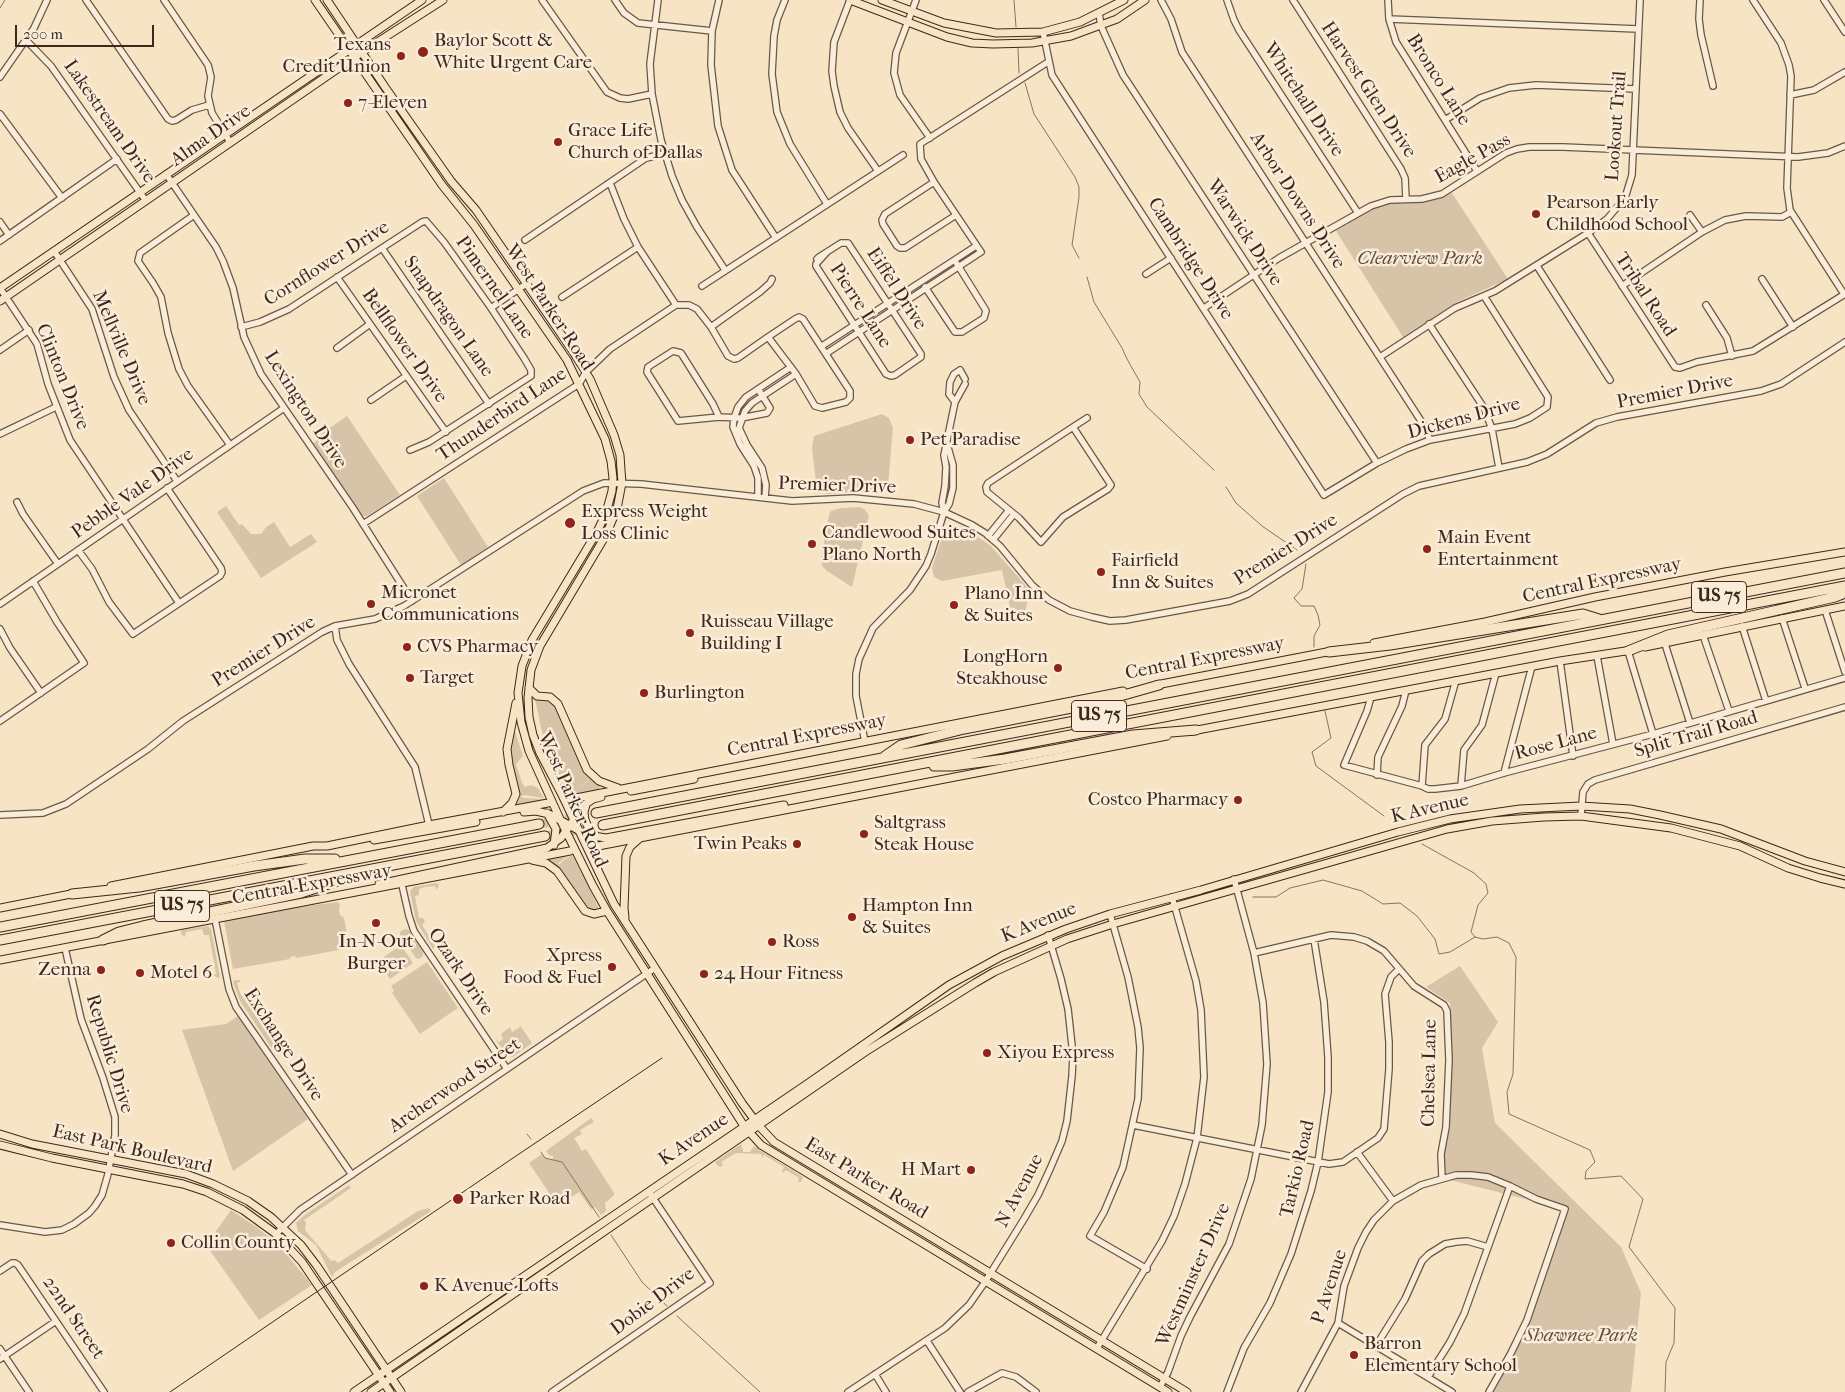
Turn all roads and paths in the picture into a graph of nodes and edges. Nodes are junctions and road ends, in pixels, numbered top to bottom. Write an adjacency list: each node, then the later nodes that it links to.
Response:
1 (47, 0): 36 (street)
2 (86, 0): 51 (street)
3 (164, 0): 51 (street)
4 (315, 0): 39 (main road, West Parker Road)
5 (327, 0): 38 (main road, West Parker Road)
6 (422, 0): 38 (main road, Alma Drive)
7 (542, 0): 48 (street)
8 (615, 0): 30 (street)
9 (658, 0): 30 (street)
10 (719, 0): 33 (street)
11 (785, 0): 77 (street)
12 (850, 0): 29 (main road); 67 (street)
13 (882, 0): 26 (main road)
14 (916, 0): 26 (street)
15 (1124, 0): 27 (main road)
16 (1146, 0): 31 (main road)
17 (1161, 0): 93 (street, Arbor Downs Drive)
18 (1227, 0): 79 (street, Whitehall Drive)
19 (1293, 0): 75 (street, Harvest Glen Drive)
20 (1388, 0): 28 (street, Bronco Lane)
21 (1640, 0): 32 (street, Lookout Trail)
22 (1700, 0): 45 (street)
23 (1753, 0): 49 (street)
24 (1824, 0): 35 (street)
25 (438, 1): 40 (main road, Alma Drive)
26 (911, 11): 29 (street); 34 (main road)
27 (1099, 13): 31 (street, Warwick Drive); 34 (main road)
28 (1388, 18): 32 (street); 54 (street, Bronco Lane)
29 (907, 22): 37 (main road); 57 (street)
30 (654, 25): 33 (street); 48 (street)
31 (1101, 26): 37 (main road); 109 (street, Warwick Drive)
32 (1638, 29): 46 (street, Lookout Trail)
33 (712, 30): 90 (street)
34 (1042, 32): 37 (street, Cambridge Drive)
35 (1845, 32)
36 (26, 40): 44 (street); 64 (street, Lakestream Drive)
37 (1044, 41): 42 (street, Cambridge Drive)
38 (357, 44): 39 (main road, Alma Drive); 40 (main road, West Parker Road)
39 (349, 49): 41 (main road, West Parker Road); 47 (main road, Alma Drive)
40 (362, 52): 41 (main road, Alma Drive); 53 (main road, West Parker Road)
41 (354, 57): 50 (main road, Alma Drive); 55 (main road, West Parker Road)
42 (1048, 62): 57 (street); 100 (street, Cambridge Drive)
43 (1845, 72): 49 (street)
44 (0, 77)
45 (1712, 86)
46 (1636, 89): 54 (street); 60 (street, Lookout Trail)
47 (289, 90): 50 (main road); 56 (main road, Alma Drive)
48 (652, 94): 61 (street)
49 (1790, 95): 63 (street)
50 (294, 98): 58 (main road, Alma Drive)
51 (209, 105): 56 (street)
52 (0, 114): 74 (street)
53 (407, 118): 55 (main road); 65 (main road, West Parker Road)
54 (1445, 120): 68 (street, Bronco Lane)
55 (399, 123): 66 (main road, West Parker Road)
56 (224, 134): 58 (street); 69 (main road, Alma Drive)
57 (930, 138): 70 (street)
58 (230, 142): 71 (main road, Alma Drive)
59 (1845, 146): 63 (street, Eagle Pass)
60 (1633, 151): 63 (street, Eagle Pass); 68 (street, Eagle Pass); 88 (street, Lookout Trail)
61 (664, 154): 72 (street); 106 (street)
62 (903, 155): 67 (street)
63 (1788, 155): 78 (street)
64 (117, 159): 73 (street, Lakestream Drive); 74 (street)
65 (440, 165): 66 (main road); 83 (main road, West Parker Road)
66 (431, 170): 86 (main road, West Parker Road)
67 (878, 171): 77 (street)
68 (1477, 172): 75 (street, Eagle Pass)
69 (166, 174): 71 (street, Lexington Drive); 73 (main road, Alma Drive)
70 (934, 182): 81 (street); 81 (street)
71 (172, 183): 76 (main road, Alma Drive); 80 (street, Lexington Drive)
72 (610, 183): 91 (street); 94 (street)
73 (140, 192): 76 (street, Lakestream Drive); 97 (main road, Alma Drive)
74 (62, 198): 89 (street)
75 (1406, 199): 79 (street, Eagle Pass)
76 (146, 201): 101 (main road, Alma Drive)
77 (827, 204): 90 (street)
78 (1791, 212): 87 (street); 121 (street)
79 (1358, 213): 93 (street, Eagle Pass)
80 (194, 215): 136 (street, Lexington Drive); 179 (street)
81 (956, 215): 95 (street)
82 (1690, 216): 87 (street)
83 (483, 220): 86 (main road); 115 (main road, West Parker Road)
84 (426, 221): 96 (street, Cornflower Drive); 130 (street, Pimernel Lane)
85 (0, 222): 89 (street)
86 (474, 225): 120 (main road, West Parker Road)
87 (1702, 232): 117 (street)
88 (1588, 234): 104 (street, Lookout Trail); 117 (street, Tribal Road)
89 (9, 235): 92 (street)
90 (776, 238): 106 (street)
91 (525, 240)
92 (0, 241)
93 (1307, 244): 109 (street, Eagle Pass); 148 (street, Arbor Downs Drive)
94 (638, 246): 124 (street); 128 (street)
95 (976, 246): 99 (street); 103 (street)
96 (382, 248): 110 (street, Cornflower Drive); 163 (street, Snapdragon Lane)
97 (54, 252): 101 (street, Mellville Drive); 118 (main road, Alma Drive)
98 (827, 252): 127 (street, Eiffel Drive); 135 (street, Pierre Lane)
99 (965, 253): 102 (street); 103 (street)
100 (1171, 258): 108 (street); 131 (street, Cambridge Drive)
101 (59, 259): 125 (main road, Alma Drive); 184 (street, Mellville Drive)
102 (955, 260): 105 (street); 107 (street)
103 (970, 260): 105 (street)
104 (1537, 266): 123 (street, Lookout Trail); 155 (street)
105 (960, 267): 112 (street); 119 (street)
106 (725, 270): 116 (street)
107 (937, 272): 112 (street); 114 (street)
108 (1146, 274)
109 (1254, 276): 131 (street, Eagle Pass); 182 (street, Warwick Drive)
110 (337, 277): 133 (street, Bellflower Drive); 136 (street, Cornflower Drive)
111 (772, 279): 137 (street)
112 (941, 279): 119 (street)
113 (1762, 279): 138 (street)
114 (922, 282): 119 (street); 122 (street)
115 (526, 284): 120 (street); 150 (main road, West Parker Road)
116 (702, 286)
117 (1622, 286): 147 (street, Tribal Road)
118 (0, 288): 125 (street, Clinton Drive)
119 (926, 289): 126 (street)
120 (518, 290): 130 (street); 157 (main road, West Parker Road)
121 (1844, 294): 138 (street)
122 (901, 295): 126 (street); 127 (street)
123 (1484, 296): 134 (street, Lookout Trail); 174 (street, Dickens Drive)
124 (562, 297)
125 (3, 298): 139 (street, Clinton Drive)
126 (906, 302): 132 (street)
127 (889, 303): 132 (street, Eiffel Drive); 135 (street)
128 (676, 305): 137 (street); 150 (street, Thunderbird Lane)
129 (1706, 305): 147 (street)
130 (491, 308): 163 (street, Pimernel Lane)
131 (1204, 308): 190 (street, Cambridge Drive)
132 (893, 310): 140 (street); 153 (street, Eiffel Drive)
133 (370, 324): 144 (street); 152 (street, Bellflower Drive)
134 (1429, 324): 148 (street, Lookout Trail); 174 (street)
135 (855, 325): 140 (street, Pierre Lane); 143 (street)
136 (241, 327): 166 (street, Lexington Drive)
137 (711, 327): 141 (street)
138 (1793, 327): 147 (street)
139 (29, 330): 145 (street); 164 (street, Clinton Drive)
140 (860, 332): 146 (street); 153 (street, Pierre Lane)
141 (768, 337): 143 (street); 149 (street)
142 (1845, 342): 183 (street, Premier Drive)
143 (822, 346): 146 (street)
144 (337, 348)
145 (0, 350)
146 (827, 353): 151 (street)
147 (1732, 356)
148 (1380, 357): 177 (street, Arbor Downs Drive)
149 (791, 367): 151 (street); 154 (street)
150 (586, 372): 157 (street, Thunderbird Lane); 171 (main road, West Parker Road)
151 (796, 374): 156 (street)
152 (406, 376): 160 (street); 175 (street, Bellflower Drive)
153 (891, 376)
154 (777, 377): 156 (street); 158 (street)
155 (1610, 380)
156 (781, 383): 159 (street)
157 (579, 384): 173 (main road, West Parker Road); 197 (street, Thunderbird Lane)
158 (758, 389): 159 (street); 161 (street)
159 (763, 395): 165 (street); 169 (street)
160 (371, 400)
161 (742, 401): 165 (street); 168 (street)
162 (955, 402): 162 (street); 178 (street)
163 (489, 404): 175 (street)
164 (56, 407): 176 (street); 196 (street, Clinton Drive)
165 (749, 407): 169 (street)
166 (284, 408): 179 (street, Pebble Vale Drive); 197 (street, Lexington Drive)
167 (719, 417): 167 (street); 168 (street)
168 (734, 418): 169 (street); 181 (street)
169 (741, 418): 181 (street)
170 (1087, 418): 172 (street)
171 (610, 424): 173 (main road); 186 (main road, West Parker Road)
172 (1073, 427): 195 (street); 195 (street)
173 (601, 428): 185 (main road, West Parker Road)
174 (1492, 429): 177 (street, Dickens Drive); 183 (street)
175 (446, 432): 180 (street)
176 (0, 434)
177 (1430, 440): 182 (street, Dickens Drive)
178 (947, 444): 187 (street); 188 (street)
179 (230, 445): 184 (street, Pebble Vale Drive)
180 (410, 450)
181 (749, 453): 191 (street); 192 (street)
182 (1377, 462): 190 (street, Dickens Drive)
183 (1499, 468): 198 (street, Premier Drive)
184 (177, 481): 189 (street, Pebble Vale Drive)
185 (613, 482): 186 (street, Premier Drive); 203 (main road, West Parker Road); 208 (street, Premier Drive)
186 (622, 483): 191 (street, Premier Drive); 204 (main road, West Parker Road)
187 (945, 484): 188 (street); 194 (street)
188 (953, 484): 194 (street)
189 (167, 488): 196 (street, Pebble Vale Drive); 210 (street)
190 (1327, 493)
191 (758, 497): 192 (street, Premier Drive)
192 (765, 498): 194 (street, Premier Drive)
193 (18, 502): 201 (street)
194 (944, 512): 198 (street, Premier Drive); 245 (street)
195 (1011, 512): 198 (street)
196 (124, 519): 199 (street, Pebble Vale Drive); 210 (street, Clinton Drive)
197 (363, 524): 208 (street, Lexington Drive)
198 (991, 538)
199 (78, 550): 201 (street, Pebble Vale Drive); 210 (street)
200 (1845, 552): 223 (main road, Central Expressway)
201 (58, 564): 205 (street, Pebble Vale Drive)
202 (1845, 571): 214 (highway, Central Expressway / US 75)
203 (572, 572): 204 (main road); 215 (main road, West Parker Road)
204 (581, 577): 217 (main road, West Parker Road)
205 (33, 581): 209 (street, Pebble Vale Drive); 235 (street)
206 (1845, 586): 250 (highway, US 75)
207 (1845, 593): 222 (highway)
208 (412, 601): 216 (street, Premier Drive)
209 (0, 603)
210 (179, 603)
211 (1845, 606): 212 (main road)
212 (1825, 610): 213 (main road); 228 (street)
213 (1782, 618): 218 (main road); 233 (street)
214 (1602, 620): 223 (highway); 249 (highway, Central Expressway / US 75)
215 (542, 621): 217 (main road); 236 (main road, West Parker Road)
216 (335, 626): 264 (street, Premier Drive); 269 (street)
217 (550, 626): 232 (main road, West Parker Road)
218 (1742, 626): 220 (main road); 238 (street)
219 (0, 629): 235 (street)
220 (1703, 635): 221 (main road); 240 (street)
221 (1665, 644): 222 (main road); 242 (street)
222 (1628, 651): 224 (main road); 244 (street)
223 (1329, 652): 231 (main road, Central Expressway)
224 (1597, 656): 225 (main road); 246 (street)
225 (1560, 661): 226 (main road); 247 (street)
226 (1532, 666): 227 (main road); 251 (street)
227 (1496, 672): 230 (main road); 254 (street)
228 (1845, 672)
229 (1845, 678): 233 (street, Rose Lane)
230 (1456, 680): 234 (main road); 253 (street)
231 (1159, 684): 245 (main road, Central Expressway); 249 (highway)
232 (529, 688): 255 (main road); 270 (main road, West Parker Road)
233 (1805, 688): 238 (street, Rose Lane)
234 (1406, 690): 237 (main road); 252 (street)
235 (41, 693): 241 (street)
236 (518, 693): 261 (main road); 267 (main road, West Parker Road)
237 (1370, 697): 243 (main road); 252 (street, Rose Lane)
238 (1766, 701): 240 (street, Rose Lane)
239 (1845, 707): 260 (street, Split Trail Road)
240 (1729, 711): 242 (street, Rose Lane)
241 (0, 721)
242 (1690, 723): 244 (street, Rose Lane)
243 (1196, 730): 250 (highway); 256 (main road)
244 (1653, 734): 246 (street, Rose Lane)
245 (865, 742): 248 (main road, Central Expressway)
246 (1613, 744): 247 (street, Rose Lane)
247 (1573, 756): 251 (street, Rose Lane)
248 (784, 758): 255 (main road, Central Expressway); 259 (main road)
249 (882, 758): 263 (highway, Central Expressway / US 75)
250 (916, 765): 271 (highway, US 75)
251 (1504, 773): 254 (street, Rose Lane)
252 (1377, 775): 253 (street, Rose Lane)
253 (1422, 786): 254 (street, Rose Lane)
254 (1461, 786)
255 (621, 788): 257 (main road, Central Expressway)
256 (861, 795): 275 (main road); 277 (main road)
257 (571, 799)
258 (548, 803): 261 (main road, Central Expressway)
259 (587, 803): 270 (main road); 277 (main road)
260 (1581, 806): 265 (street, Split Trail Road); 266 (main road, K Avenue); 278 (main road, K Avenue)
261 (503, 812): 269 (main road, Central Expressway)
262 (546, 813): 267 (main road); 279 (main road); 280 (main road)
263 (596, 813)
264 (0, 815)
265 (1581, 816): 272 (main road, K Avenue); 283 (main road, K Avenue)
266 (1664, 816): 272 (main road); 276 (main road, K Avenue)
267 (560, 819): 270 (main road, West Parker Road)
268 (538, 824): 285 (highway, Central Expressway / US 75)
269 (429, 825): 280 (main road, Central Expressway)
270 (570, 825): 273 (main road, West Parker Road); 279 (main road); 299 (main road, West Parker Road)
271 (603, 825)
272 (1662, 826): 281 (main road, K Avenue)
273 (579, 830): 277 (main road); 296 (main road, West Parker Road)
274 (545, 836): 287 (highway, Central Expressway / US 75)
275 (643, 836): 282 (main road); 303 (main road)
276 (1744, 836): 281 (main road); 288 (main road, K Avenue)
277 (597, 837)
278 (1381, 837): 283 (main road); 289 (main road, K Avenue)
279 (554, 845): 294 (main road)
280 (327, 846): 293 (main road, Central Expressway)
281 (1740, 846): 291 (main road, K Avenue)
282 (593, 847)
283 (1384, 848): 292 (main road, K Avenue)
284 (570, 851): 286 (main road, Central Expressway)
285 (358, 859): 293 (highway); 304 (highway, Central Expressway / US 75)
286 (528, 860): 290 (main road, Central Expressway); 299 (main road)
287 (364, 871): 307 (highway, Central Expressway / US 75); 308 (highway)
288 (1845, 872)
289 (1234, 879): 292 (street, Westminster Drive); 295 (main road, K Avenue)
290 (402, 884): 294 (main road, Central Expressway); 322 (street, Ozark Drive)
291 (1845, 884)
292 (1237, 889): 297 (main road, K Avenue); 311 (street, Westminster Drive)
293 (72, 894): 298 (main road, Central Expressway)
294 (335, 896): 301 (main road, Central Expressway)
295 (1172, 897): 297 (street); 300 (main road, K Avenue)
296 (614, 904): 303 (main road, East Parker Road)
297 (1175, 906): 302 (main road, K Avenue); 328 (street)
298 (0, 908)
299 (607, 911): 315 (main road, East Parker Road)
300 (1110, 914): 302 (street); 305 (main road, K Avenue)
301 (215, 919): 308 (main road, Central Expressway); 337 (street, Exchange Drive)
302 (1114, 924): 309 (main road, K Avenue); 324 (street)
303 (628, 926): 313 (main road, East Parker Road)
304 (0, 928)
305 (1048, 935): 309 (street, N Avenue); 316 (main road, K Avenue)
306 (1314, 939): 311 (street, Chelsea Lane); 314 (street, Chelsea Lane); 333 (street, Tarkio Road)
307 (0, 940)
308 (103, 940): 310 (main road, Central Expressway)
309 (1052, 946): 317 (main road, K Avenue); 359 (street, N Avenue)
310 (65, 948): 312 (main road, Central Expressway); 332 (street, Republic Drive)
311 (1254, 953): 330 (street, Westminster Drive)
312 (0, 960)
313 (656, 968): 315 (street, Archerwood Street); 318 (main road, East Parker Road)
314 (1399, 969): 331 (street); 339 (street, Chelsea Lane)
315 (647, 974): 319 (main road, East Parker Road); 322 (street, Archerwood Street)
316 (938, 992): 317 (main road); 320 (main road, K Avenue)
317 (944, 1001): 321 (main road, K Avenue)
318 (688, 1020): 319 (main road); 323 (main road, East Parker Road)
319 (679, 1026): 326 (main road, East Parker Road)
320 (860, 1046): 321 (main road); 323 (main road, K Avenue)
321 (865, 1052): 325 (main road, K Avenue)
322 (507, 1069): 337 (street, Archerwood Street)
323 (754, 1119): 325 (main road, East Parker Road); 326 (main road, K Avenue)
324 (1134, 1125): 328 (street); 356 (street)
325 (759, 1126): 326 (main road, K Avenue); 334 (main road, East Parker Road)
326 (747, 1129): 338 (main road, East Parker Road); 342 (main road, K Avenue); 344 (main road, K Avenue)
327 (3, 1135): 329 (main road); 332 (main road, East Park Boulevard)
328 (1197, 1138): 330 (street); 356 (street)
329 (2, 1146): 335 (main road, East Park Boulevard)
330 (1258, 1150): 333 (street); 380 (street, Westminster Drive)
331 (1357, 1152): 333 (street); 345 (street)
332 (110, 1159): 335 (street, Republic Drive); 336 (main road, East Park Boulevard)
333 (1318, 1162): 397 (street, Tarkio Road)
334 (815, 1166): 338 (main road); 343 (main road, East Parker Road)
335 (109, 1169): 340 (main road, East Park Boulevard); 347 (street, Republic Drive)
336 (186, 1174): 340 (main road); 348 (main road, East Park Boulevard)
337 (352, 1175): 348 (street, Archerwood Street)
338 (809, 1175): 346 (main road, East Parker Road)
339 (1442, 1178): 341 (street, P Avenue); 345 (street, P Avenue)
340 (183, 1184): 351 (main road, East Park Boulevard)
341 (1510, 1186): 354 (street); 400 (street, P Avenue)
342 (648, 1191): 344 (street, Dobie Drive); 349 (main road, K Avenue)
343 (867, 1198): 346 (main road); 350 (main road, East Parker Road)
344 (654, 1199): 352 (main road, K Avenue); 389 (street, Dobie Drive)
345 (1393, 1201): 366 (street, P Avenue)
346 (862, 1206): 353 (main road, East Parker Road)
347 (0, 1224)
348 (282, 1227): 351 (street, Archerwood Street); 367 (main road, East Park Boulevard)
349 (592, 1230): 352 (main road); 355 (main road, K Avenue)
350 (920, 1230): 353 (main road); 359 (main road, East Parker Road)
351 (276, 1234): 368 (main road, East Park Boulevard)
352 (597, 1237): 358 (main road, K Avenue)
353 (915, 1239): 360 (main road, East Parker Road)
354 (1488, 1247): 371 (street); 378 (street)
355 (540, 1264): 358 (main road); 361 (main road, K Avenue)
356 (1146, 1269): 369 (street)
357 (0, 1271): 365 (street, 22nd Street)
358 (546, 1272): 363 (main road, K Avenue)
359 (990, 1273): 360 (street, N Avenue); 362 (main road, East Parker Road)
360 (985, 1282): 364 (main road, East Parker Road); 370 (street, N Avenue)
361 (480, 1306): 363 (main road); 375 (main road, K Avenue)
362 (1052, 1310): 364 (main road); 369 (main road, East Parker Road)
363 (486, 1314): 379 (main road, K Avenue)
364 (1047, 1319): 372 (main road, East Parker Road)
365 (56, 1321): 374 (street); 384 (street, 22nd Street)
366 (1338, 1323): 371 (street); 398 (street, P Avenue)
367 (356, 1324): 368 (main road); 375 (main road, East Park Boulevard)
368 (349, 1331): 377 (main road, East Park Boulevard)
369 (1102, 1340): 372 (street); 380 (main road, East Parker Road)
370 (927, 1341): 376 (street, N Avenue); 392 (street)
371 (1376, 1346): 378 (street)
372 (1097, 1348): 382 (main road, East Parker Road)
373 (0, 1349): 374 (street)
374 (2, 1358): 383 (street)
375 (386, 1370): 377 (main road, K Avenue); 379 (main road, East Park Boulevard)
376 (875, 1374): 390 (street, N Avenue); 391 (street)
377 (379, 1375): 381 (main road, East Park Boulevard); 385 (main road, K Avenue)
378 (1428, 1377): 399 (street)
379 (391, 1378): 381 (main road, K Avenue); 388 (main road, East Park Boulevard)
380 (1164, 1378): 382 (street, Westminster Drive); 396 (main road, East Parker Road)
381 (384, 1383): 386 (main road, K Avenue); 387 (main road, East Park Boulevard)
382 (1160, 1387): 395 (main road, East Parker Road)
383 (30, 1392)
384 (104, 1392)
385 (354, 1392)
386 (370, 1392)
387 (390, 1392)
388 (401, 1392)
389 (552, 1392)
390 (848, 1392)
391 (886, 1392)
392 (960, 1392)
393 (968, 1392): 394 (street)
394 (1036, 1392)
395 (1168, 1392)
396 (1187, 1392)
397 (1228, 1392)
398 (1301, 1392)
399 (1452, 1392)
400 (1489, 1392)

